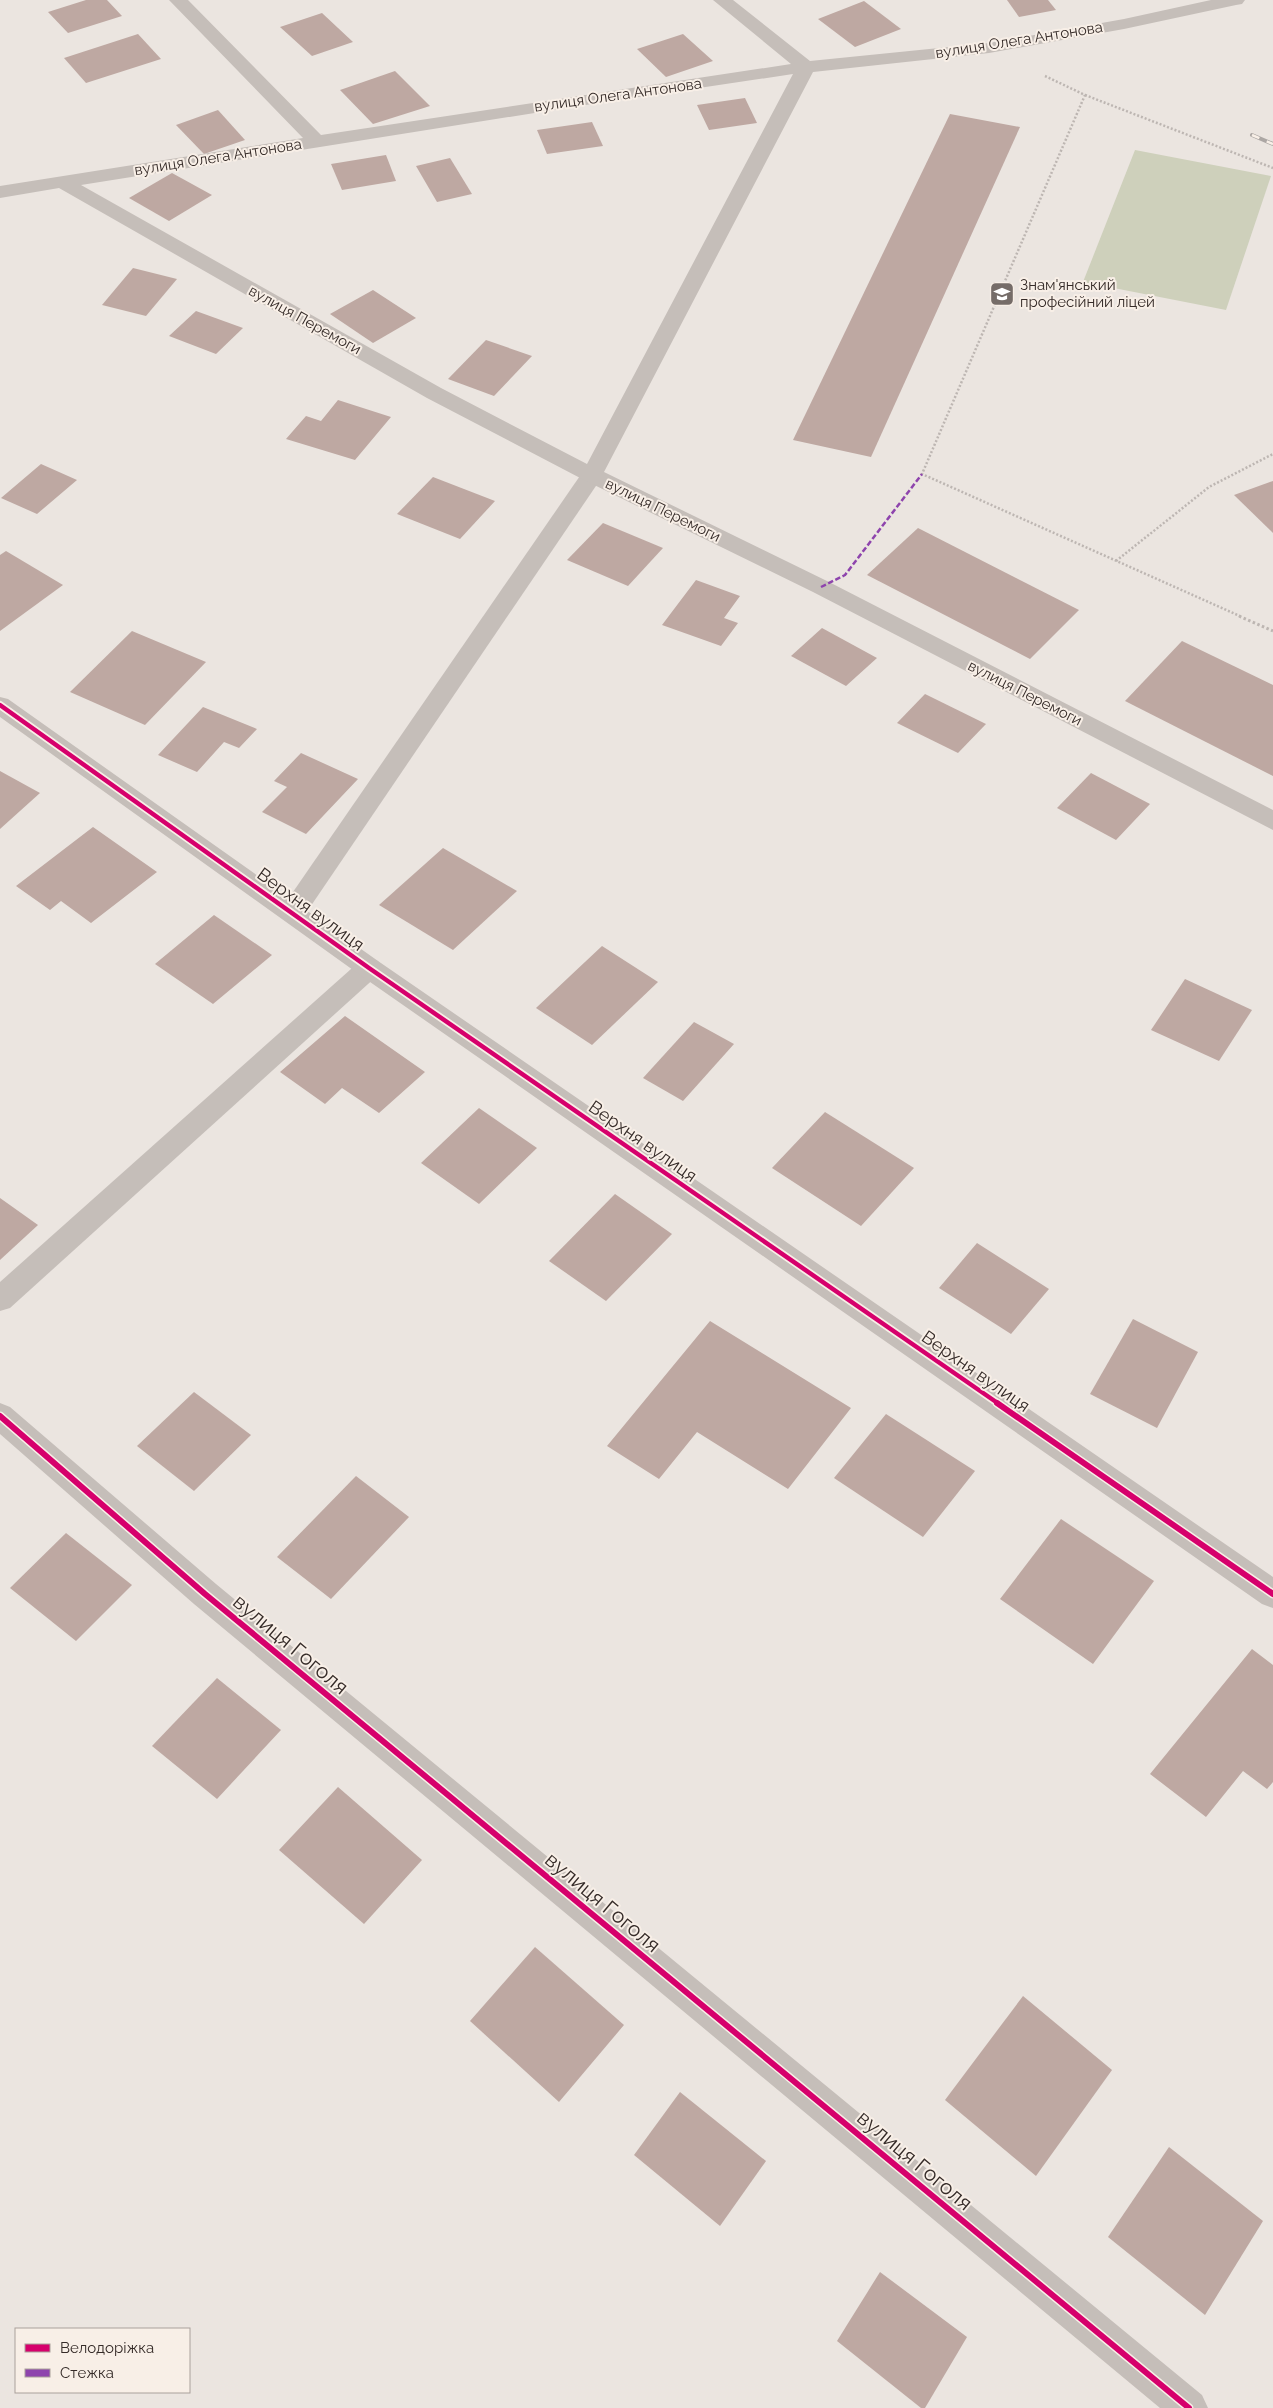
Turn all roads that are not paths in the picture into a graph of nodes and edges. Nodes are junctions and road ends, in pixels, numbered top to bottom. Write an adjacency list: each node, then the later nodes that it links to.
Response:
1 (178, 0): 5 (street)
2 (722, 0): 4 (street)
3 (1236, 0): 4 (street, вулиця Олега Антонова)
4 (806, 67): 5 (street, вулиця Олега Антонова); 8 (street)
5 (316, 142): 6 (street, вулиця Олега Антонова)
6 (62, 182): 7 (street, вулиця Олега Антонова); 8 (street, вулиця Перемоги)
7 (0, 192)
8 (592, 475): 10 (street, вулиця Перемоги); 11 (street)
9 (0, 705): 11 (street, Верхня вулиця)
10 (1273, 821)
11 (293, 912): 12 (street, Верхня вулиця)
12 (369, 968): 13 (street); 15 (street, Верхня вулиця)
13 (0, 1299)
14 (0, 1416): 16 (street, вулиця Гоголя)
15 (1273, 1594)
16 (1189, 2408)

